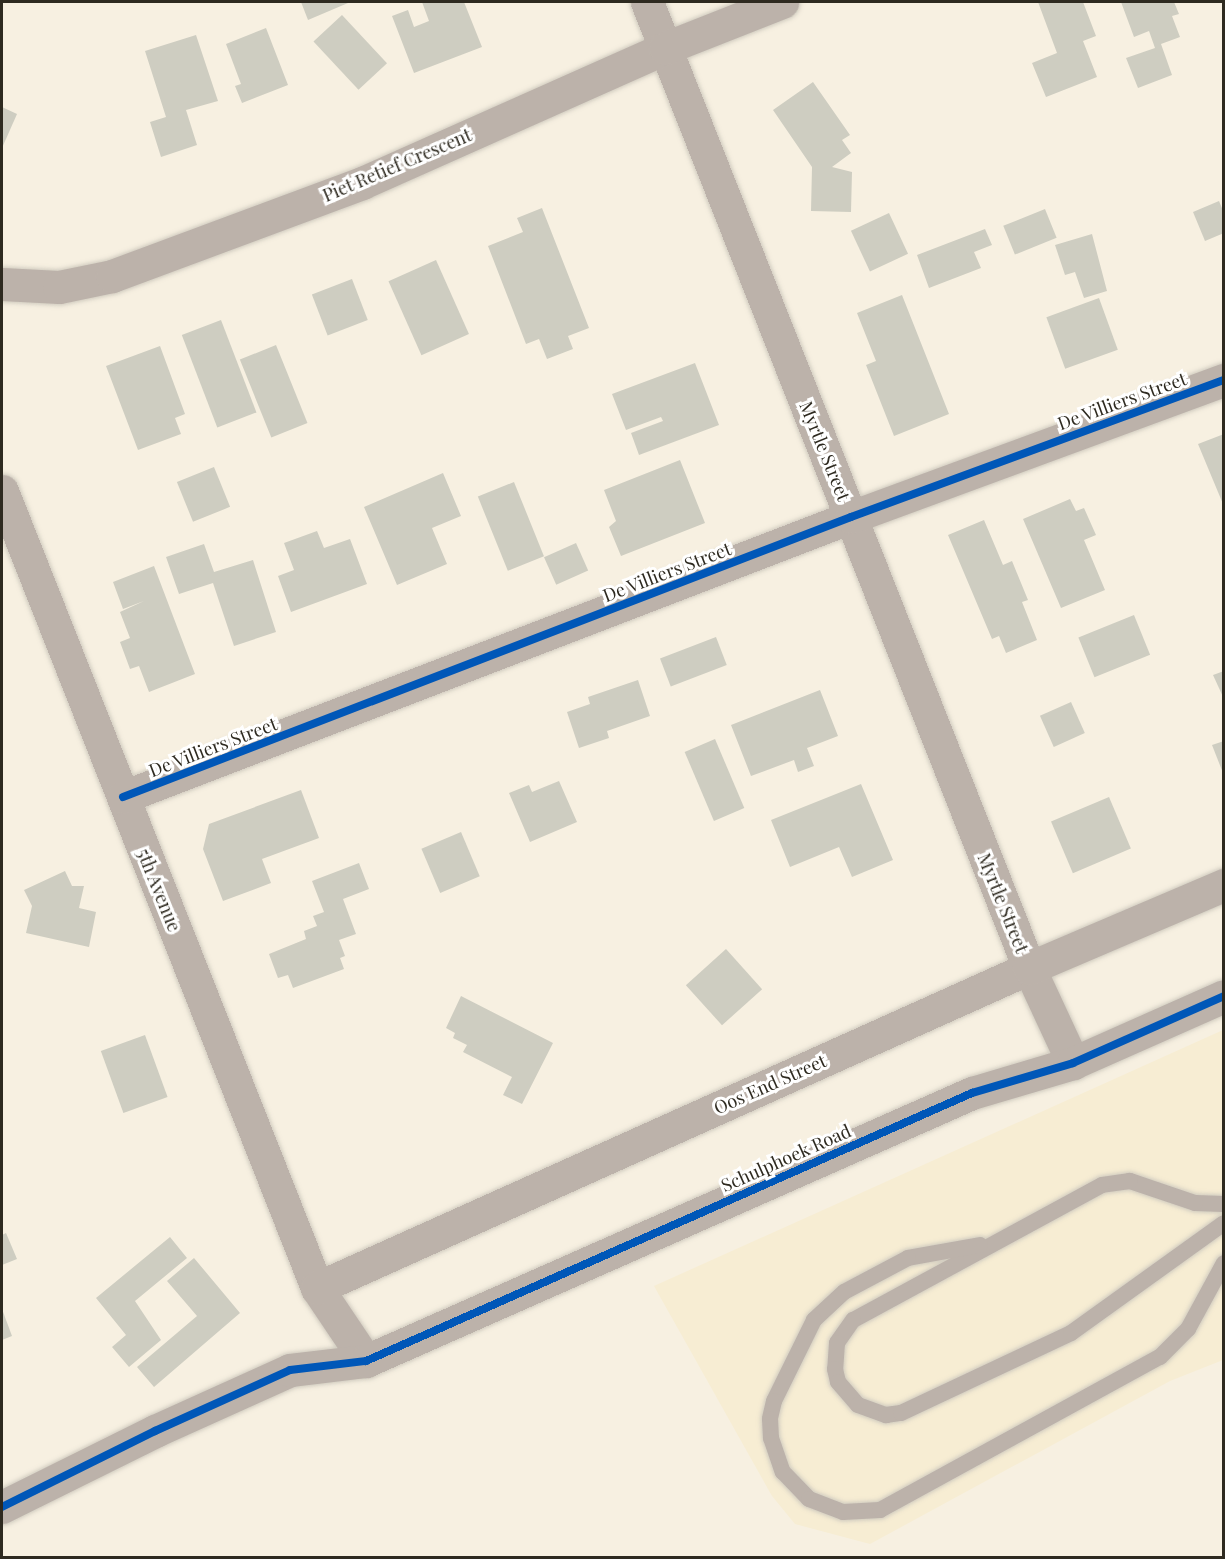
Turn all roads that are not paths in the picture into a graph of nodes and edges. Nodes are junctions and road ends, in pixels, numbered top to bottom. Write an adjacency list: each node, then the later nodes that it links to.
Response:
1 (647, 2): 3 (street, Myrtle Street)
2 (782, 2): 3 (street, Piet Retief Crescent)
3 (665, 48): 4 (street, Piet Retief Crescent); 7 (street, Myrtle Street)
4 (2, 284)
5 (1224, 380): 7 (street, De Villiers Street)
6 (2, 491): 8 (street, 5th Avenue)
7 (851, 518): 8 (street, De Villiers Street); 10 (street, Myrtle Street)
8 (123, 797): 17 (street, 5th Avenue)
9 (1224, 885): 10 (street, Oos End Street)
10 (1029, 968): 12 (street, Myrtle Street); 17 (street, Oos End Street)
11 (1224, 996): 12 (street, Schulphoek Road)
12 (1073, 1063): 18 (street, Schulphoek Road)
13 (1224, 1204): 15 (lane)
14 (1224, 1223): 15 (lane)
15 (1004, 1237): 16 (lane)
16 (1224, 1263)
17 (317, 1288): 18 (street, 5th Avenue)
18 (366, 1361): 19 (street, Schulphoek Road)
19 (2, 1507)

